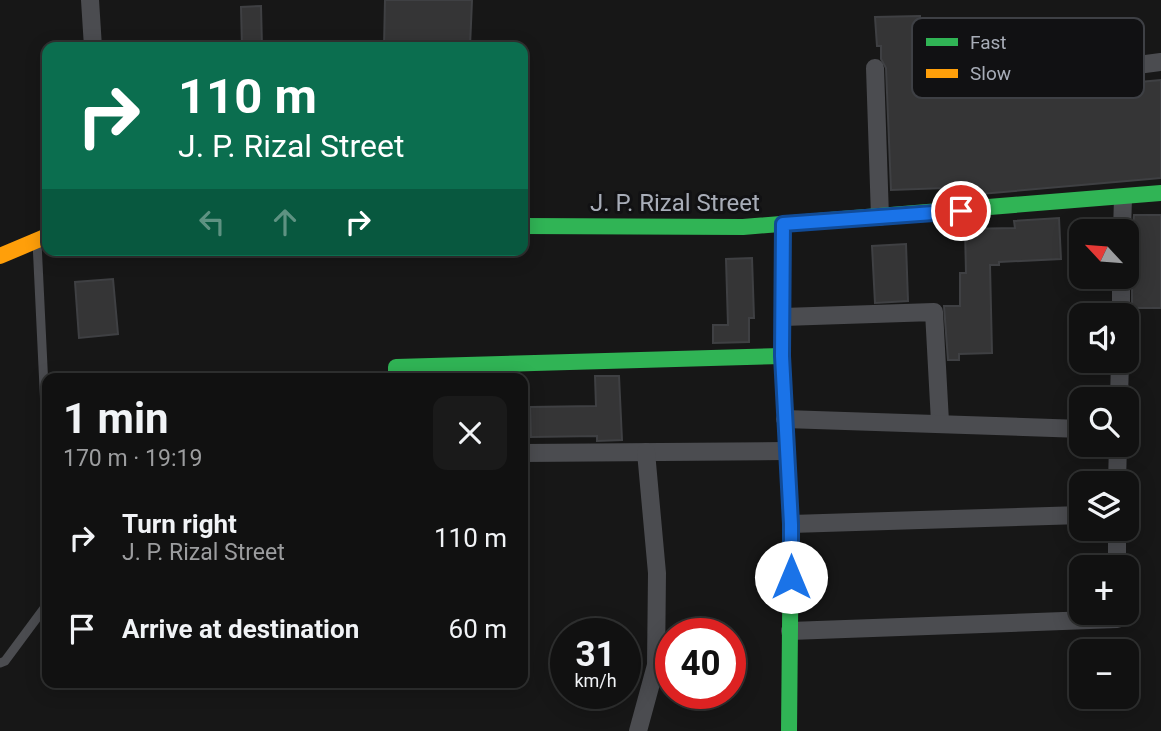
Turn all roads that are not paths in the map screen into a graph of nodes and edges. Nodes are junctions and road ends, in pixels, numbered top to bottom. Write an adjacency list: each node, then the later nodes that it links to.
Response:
1 (90, 0): 2 (street)
2 (93, 42)
3 (875, 68): 6 (street)
4 (1161, 192): 5 (street, J. P. Rizal Street)
5 (1123, 198): 6 (street, J. P. Rizal Street); 7 (street)
6 (880, 217): 8 (street, J. P. Rizal Street)
7 (1122, 219)
8 (783, 224): 9 (street, J. P. Rizal Street); 13 (street)
9 (528, 226)
10 (42, 238): 11 (street)
11 (0, 256)
12 (42, 256): 15 (lane)
13 (783, 317): 14 (street); 18 (street)
14 (782, 356): 16 (street); 17 (street)
15 (45, 373)
16 (396, 373)
17 (785, 419): 18 (street); 20 (street)
18 (940, 422): 19 (street)
19 (1069, 428)
20 (785, 451): 21 (street); 24 (street)
21 (646, 452): 22 (street); 29 (street)
22 (528, 453)
23 (1069, 515): 24 (street)
24 (791, 524): 27 (street)
25 (42, 611): 28 (lane)
26 (1069, 621): 27 (street)
27 (790, 631): 30 (street)
28 (0, 663)
29 (638, 731)
30 (789, 731)

